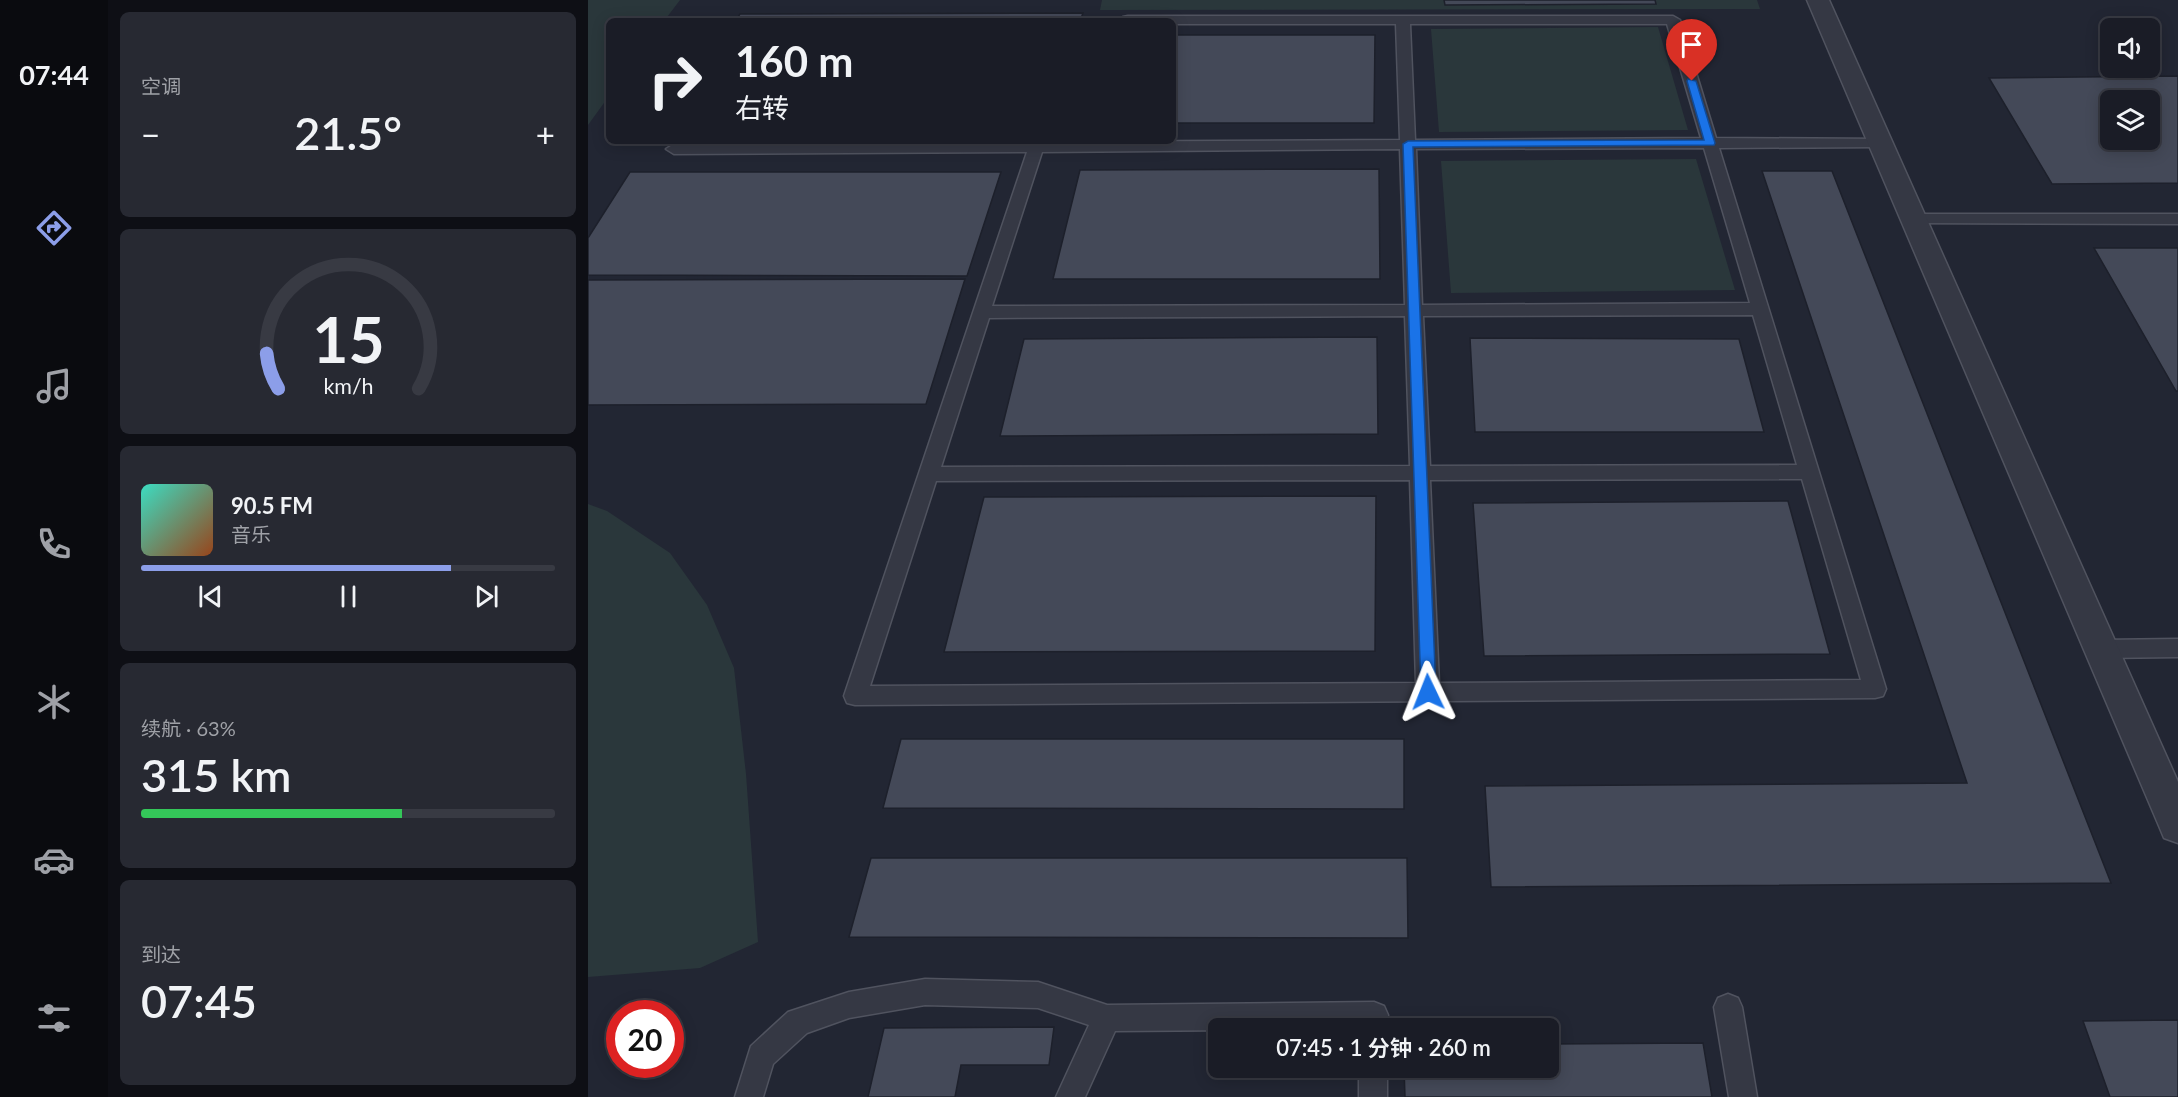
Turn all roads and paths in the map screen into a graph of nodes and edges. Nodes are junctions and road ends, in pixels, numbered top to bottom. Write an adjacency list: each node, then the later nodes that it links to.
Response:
1 (1818, 0): 4 (street)
2 (1176, 20): 3 (lane)
3 (1403, 20): 5 (lane); 6 (lane)
4 (1880, 142): 5 (lane); 9 (street)
5 (1710, 143): 6 (lane); 11 (lane)
6 (1408, 144): 7 (lane); 12 (lane)
7 (1036, 147): 8 (lane); 13 (lane)
8 (674, 148)
9 (1913, 219): 10 (lane); 18 (street)
10 (2178, 219)
11 (1761, 309): 12 (lane); 14 (lane)
12 (1414, 310): 13 (lane); 15 (lane)
13 (982, 312): 16 (lane)
14 (1809, 472): 15 (lane); 19 (lane)
15 (1420, 473): 16 (lane); 19 (lane)
16 (928, 474): 19 (lane)
17 (2178, 648): 18 (lane)
18 (2101, 649): 20 (street)
19 (1428, 692)
20 (2178, 826)
21 (1728, 1007): 28 (lane)
22 (1107, 1018): 23 (lane); 25 (lane); 26 (lane)
23 (1374, 1018)
24 (1373, 1078): 27 (lane)
25 (749, 1097)
26 (1070, 1097)
27 (1373, 1097)
28 (1743, 1097)

